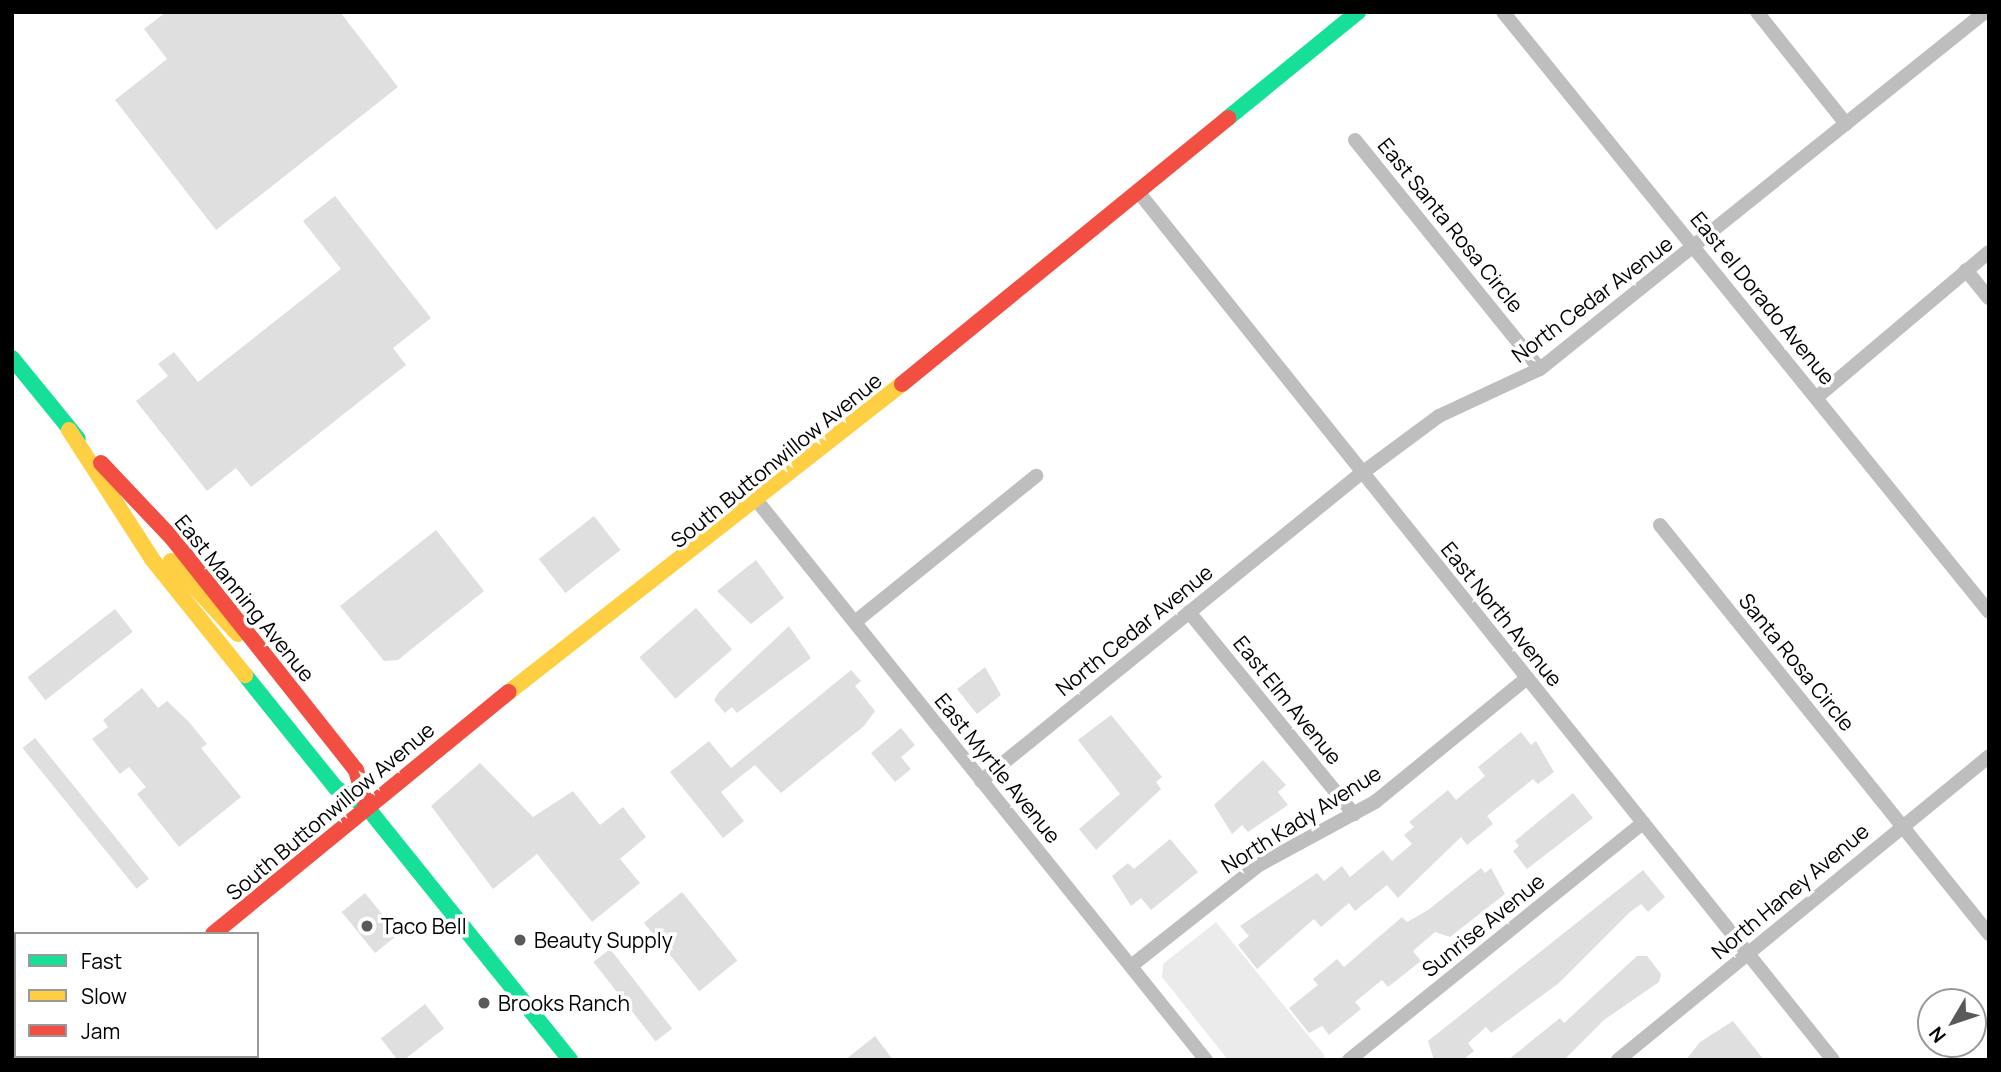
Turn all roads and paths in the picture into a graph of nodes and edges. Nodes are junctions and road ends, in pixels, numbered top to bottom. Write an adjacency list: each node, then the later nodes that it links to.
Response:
1 (1358, 12): 7 (main road, South Buttonwillow Avenue)
2 (1503, 12): 8 (street, East el Dorado Avenue)
3 (1757, 12): 5 (street)
4 (1985, 12): 5 (street, North Cedar Avenue)
5 (1846, 124): 8 (street, North Cedar Avenue)
6 (1355, 140): 13 (street, East Santa Rosa Circle)
7 (1140, 194): 16 (street, East North Avenue); 18 (main road, South Buttonwillow Avenue)
8 (1695, 246): 13 (street, North Cedar Avenue); 14 (street, East el Dorado Avenue)
9 (1989, 252): 10 (street)
10 (1966, 270): 11 (street); 14 (street)
11 (1989, 298)
12 (12, 358): 15 (main road, East Manning Avenue)
13 (1540, 369): 16 (street, North Cedar Avenue)
14 (1816, 398): 21 (street, East el Dorado Avenue)
15 (69, 430): 20 (main road, East Manning Avenue); 24 (main road, East Manning Avenue)
16 (1362, 473): 22 (street, North Cedar Avenue); 25 (street, East North Avenue)
17 (1035, 476): 23 (street)
18 (758, 502): 23 (street, East Myrtle Avenue); 28 (main road, South Buttonwillow Avenue)
19 (1660, 525): 31 (street, Santa Rosa Circle)
20 (152, 559): 24 (main road); 28 (main road, East Manning Avenue)
21 (1989, 611)
22 (1189, 612): 27 (street, North Cedar Avenue); 29 (street, East Elm Avenue)
23 (855, 622): 27 (street, East Myrtle Avenue)
24 (262, 651): 28 (main road, East Manning Avenue)
25 (1526, 678): 29 (street, North Kady Avenue); 30 (street, East North Avenue)
26 (1989, 756): 31 (street, North Haney Avenue)
27 (981, 781): 35 (street, East Myrtle Avenue)
28 (366, 806): 32 (main road, South Buttonwillow Avenue); 36 (main road, East Manning Avenue)
29 (1354, 814): 35 (street, North Kady Avenue)
30 (1643, 823): 34 (street, East North Avenue); 38 (street, Sunrise Avenue)
31 (1901, 826): 33 (street, Santa Rosa Circle); 34 (street, North Haney Avenue)
32 (216, 932)
33 (1989, 934)
34 (1748, 954): 39 (street, North Haney Avenue); 40 (street, East North Avenue)
35 (1131, 967): 37 (street, East Myrtle Avenue)
36 (570, 1060)
37 (1206, 1060)
38 (1349, 1060)
39 (1618, 1060)
40 (1833, 1060)

